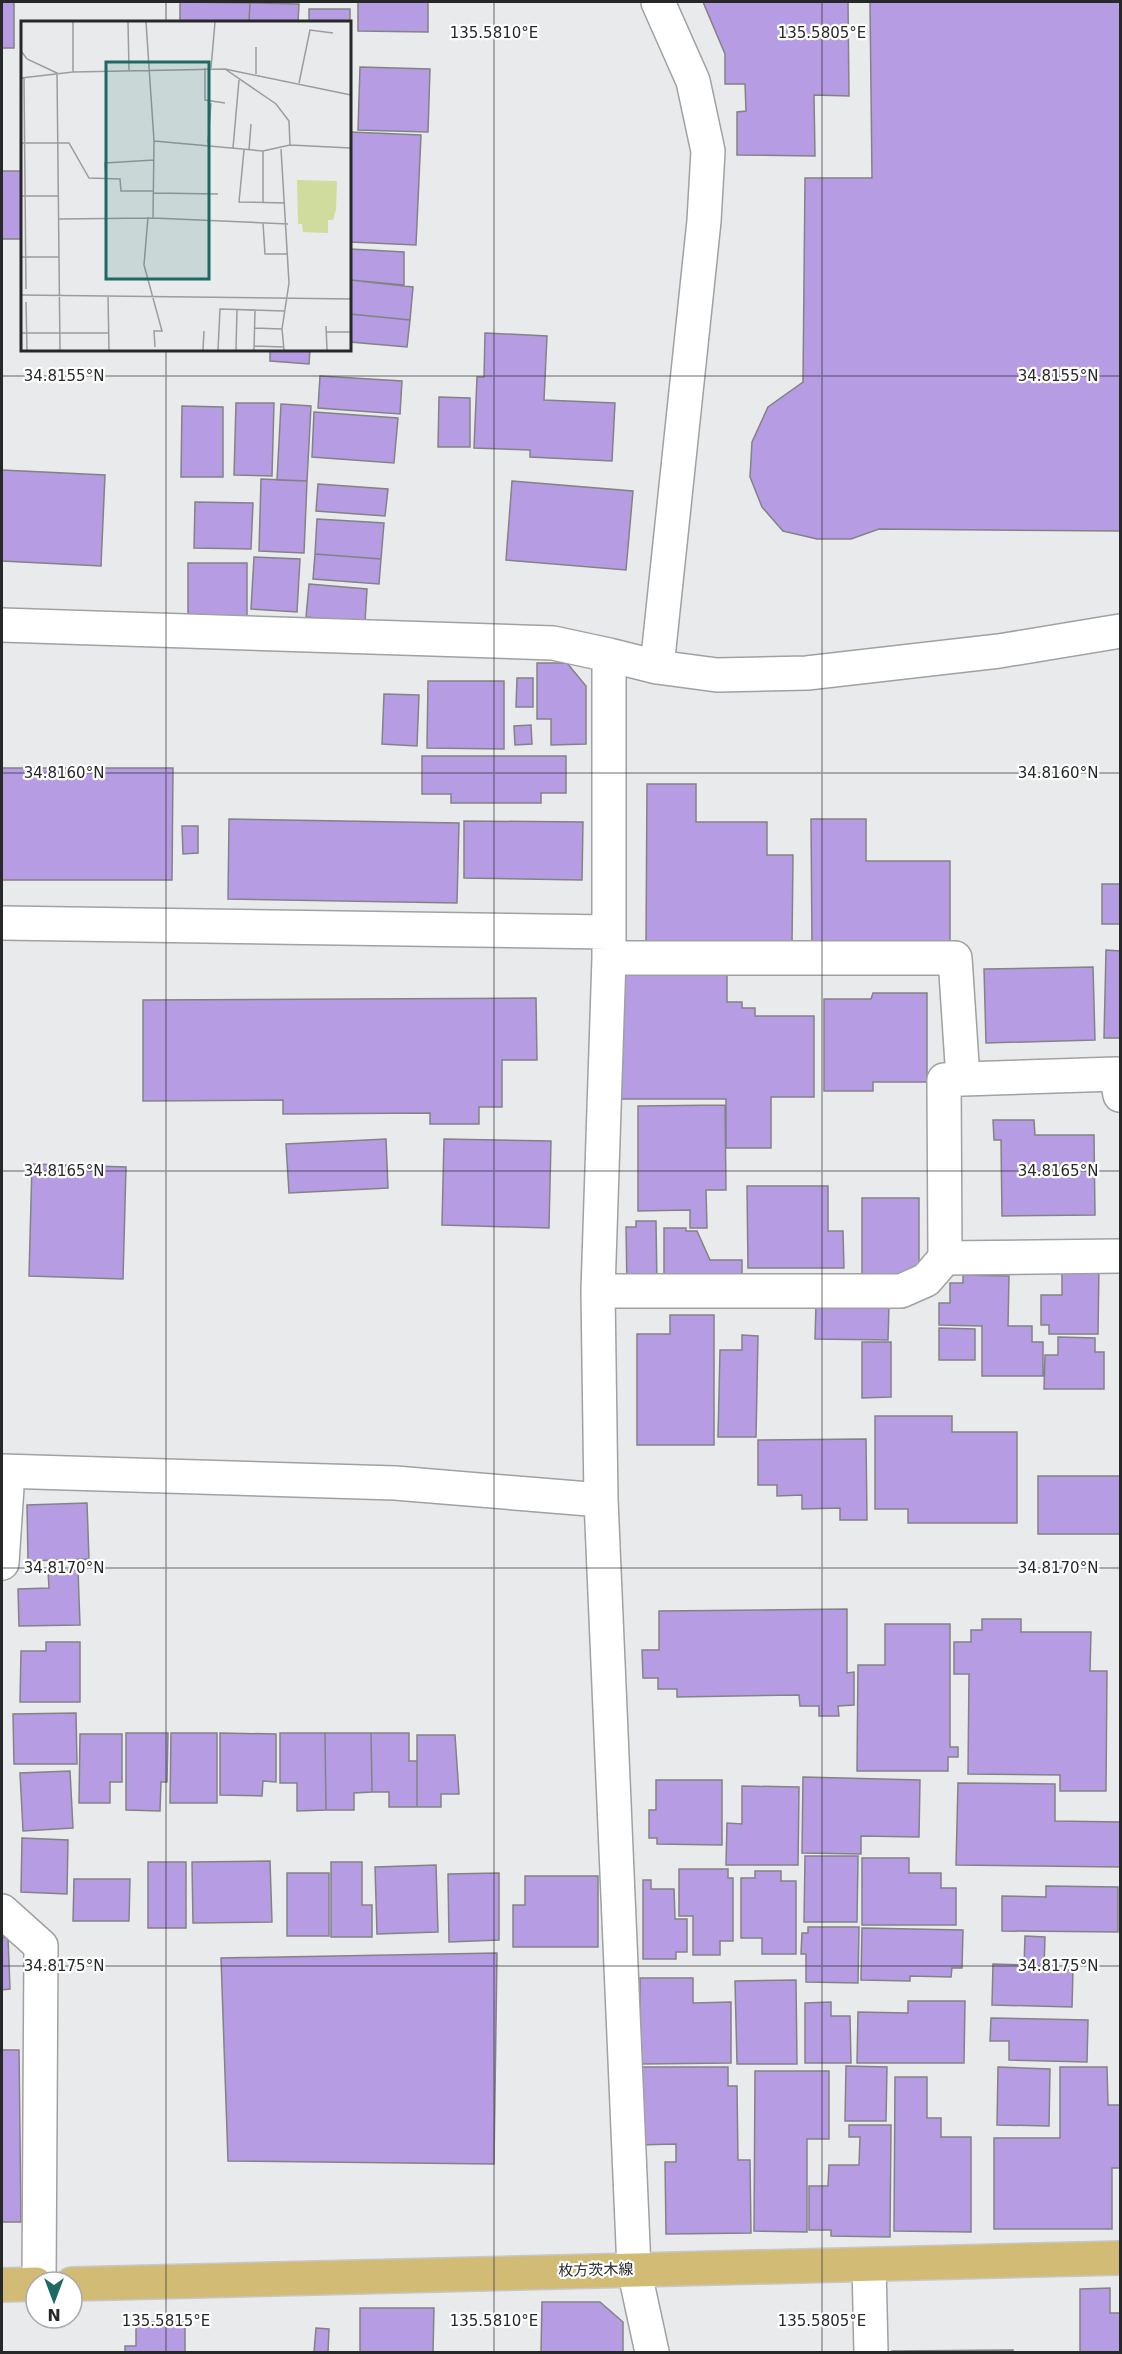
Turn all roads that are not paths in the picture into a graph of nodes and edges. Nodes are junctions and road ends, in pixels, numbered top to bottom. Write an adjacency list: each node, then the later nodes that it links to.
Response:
1 (658, 2): 5 (street)
2 (2, 625): 4 (street)
3 (1120, 631): 5 (street)
4 (609, 656): 5 (street); 7 (street)
5 (657, 667)
6 (2, 923): 7 (street)
7 (609, 945): 8 (street); 12 (street)
8 (963, 1079): 9 (street); 11 (street)
9 (1120, 1101)
10 (1120, 1257): 11 (street)
11 (945, 1258): 12 (street)
12 (598, 1291): 14 (street)
13 (4, 1472): 14 (street); 15 (street)
14 (601, 1500): 19 (street)
15 (2, 1563)
16 (2, 1911): 20 (street)
17 (1120, 2258): 18 (main road, 枚方茨木線)
18 (869, 2265): 19 (main road, 枚方茨木線); 25 (street)
19 (634, 2268): 22 (main road, 枚方茨木線); 24 (street)
20 (38, 2270)
21 (24, 2284): 23 (main road)
22 (84, 2284)
23 (2, 2285)
24 (652, 2352)
25 (871, 2352)

